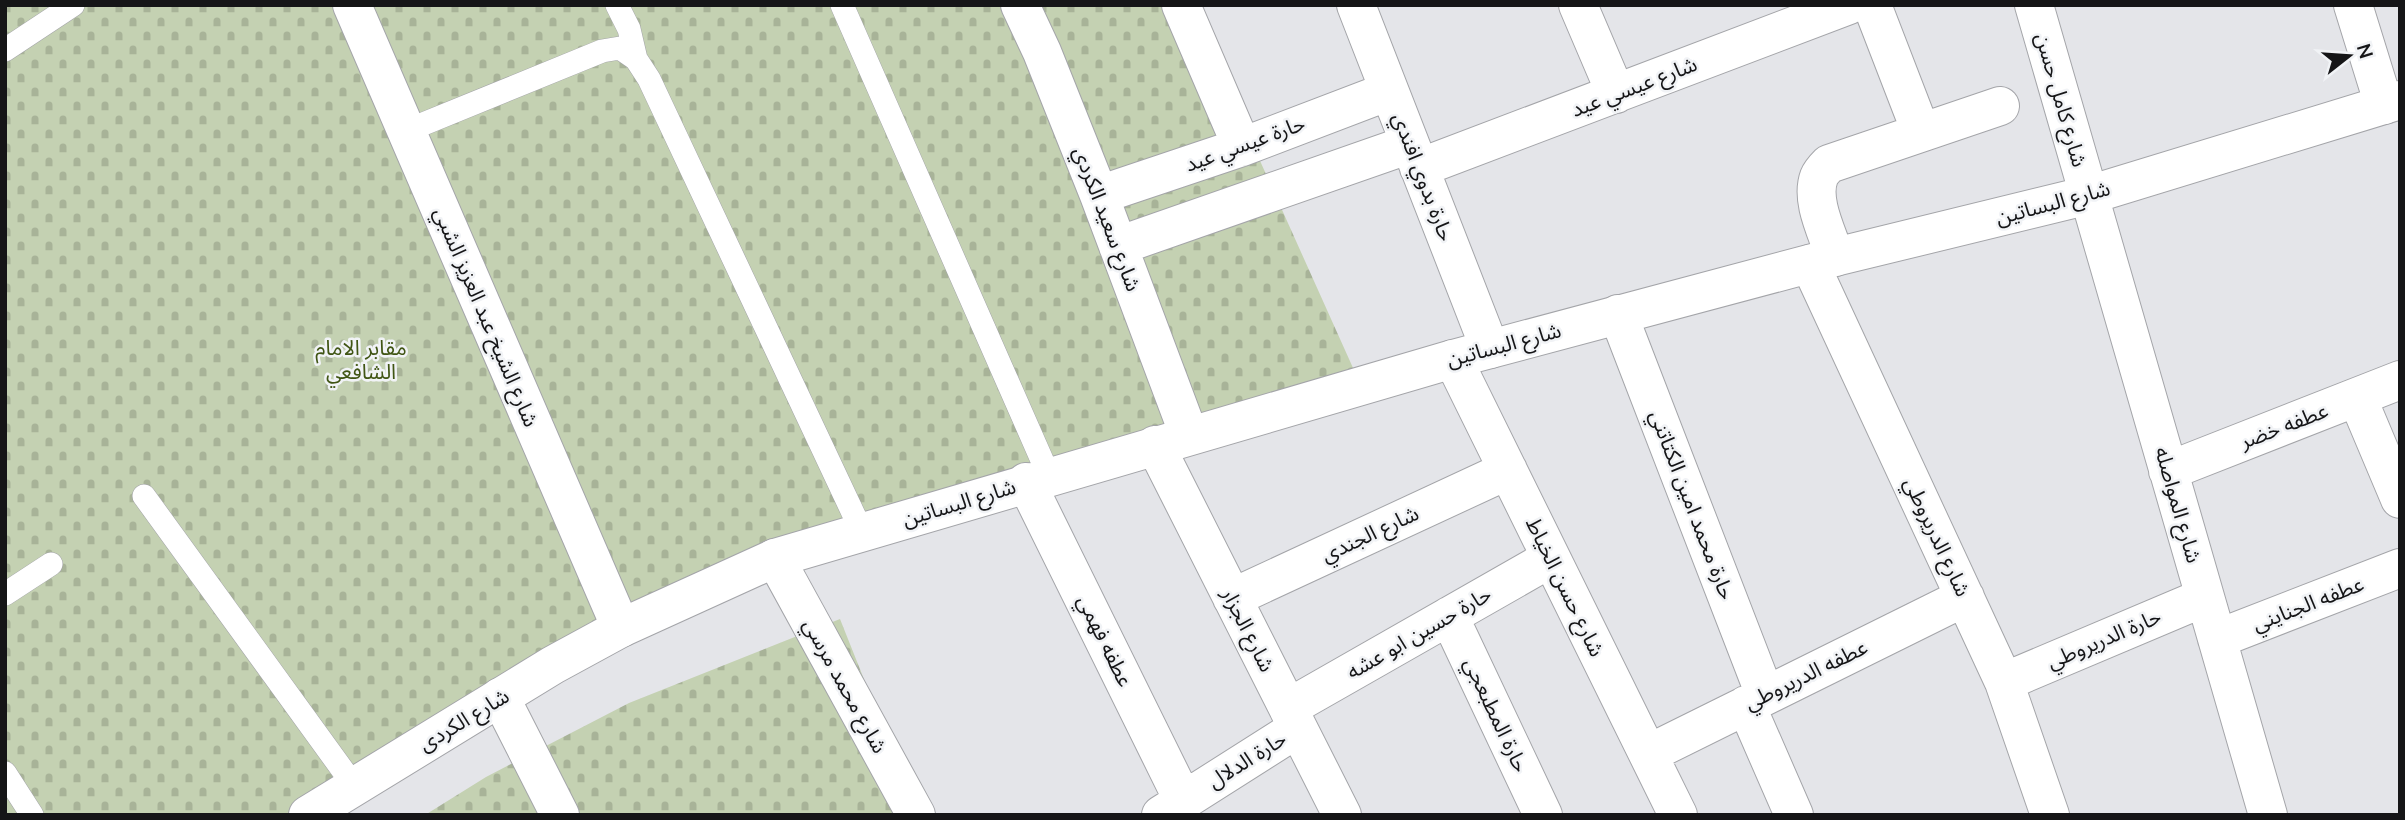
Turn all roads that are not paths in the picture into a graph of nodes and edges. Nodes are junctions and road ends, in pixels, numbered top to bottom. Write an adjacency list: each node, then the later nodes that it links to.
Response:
1 (73, 5): 13 (lane)
2 (352, 5): 19 (street, شارع الشيخ عبد العزيز الشبي)
3 (617, 5): 14 (lane)
4 (842, 5): 35 (lane)
5 (1020, 5): 23 (street, شارع سعيد الكردي)
6 (1181, 5): 21 (street)
7 (1356, 5): 15 (street, حارة بدوي افندي)
8 (1578, 5): 16 (street)
9 (1849, 5): 16 (street, شارع عيسي عيد)
10 (1872, 5): 20 (street)
11 (2034, 5): 24 (street, شارع كامل حسن)
12 (2353, 5): 17 (street)
13 (5, 50)
14 (636, 59): 19 (lane); 38 (lane)
15 (1389, 91): 21 (street, حارة عيسي عيد); 22 (street, حارة بدوي افندي)
16 (1616, 94): 22 (street, شارع عيسي عيد)
17 (2392, 103): 24 (street, شارع البساتين)
18 (2000, 106): 20 (street, شارع الدريروطي)
19 (406, 131): 48 (street, شارع الشيخ عبد العزيز الشبي)
20 (1922, 132): 26 (street, شارع الدريروطي)
21 (1242, 146): 23 (street, حارة عيسي عيد)
22 (1414, 156): 25 (street, شارع عيسي عيد); 28 (street, حارة بدوي افندي)
23 (1099, 195): 25 (street, شارع سعيد الكردي)
24 (2089, 195): 26 (street, شارع البساتين); 34 (street, شارع المواصله)
25 (1118, 246): 32 (street, شارع سعيد الكردي)
26 (1823, 261): 27 (street, شارع البساتين); 44 (street, شارع الدريروطي)
27 (1618, 314): 28 (street, شارع البساتين); 52 (street, حارة محمد امين الكتاتني)
28 (1490, 349): 29 (street, شارع البساتين)
29 (1453, 359): 32 (street, شارع البساتين); 33 (street, شارع حسن الخياط)
30 (2400, 380): 31 (street, عطفه خضر)
31 (2357, 397): 34 (street, عطفه خضر); 37 (street)
32 (1172, 440): 35 (street, شارع البساتين); 46 (street, شارع الجزار)
33 (1508, 470): 40 (street, شارع حسن الخياط); 46 (street, شارع الجندي)
34 (2168, 471): 45 (street, شارع المواصله)
35 (1038, 479): 38 (street, شارع البساتين); 57 (street, عطفه فهمي)
36 (144, 496): 56 (lane)
37 (2400, 499)
38 (862, 532): 39 (street, شارع البساتين)
39 (775, 558): 48 (street, شارع البساتين); 61 (street, شارع محمد مرسي)
40 (1551, 558): 47 (street, حارة حسين ابو عشه); 54 (street, شارع حسن الخياط)
41 (51, 564): 43 (lane)
42 (2400, 568): 49 (street, عطفه الجنايني)
43 (5, 594)
44 (1965, 597): 50 (street, شارع الدريروطي); 52 (street, عطفه الدريروطي)
45 (2205, 597): 49 (street, شارع المواصله); 50 (street, حارة الدريروطي)
46 (1232, 598): 53 (street, شارع الجزار)
47 (1449, 616): 53 (street, حارة حسين ابو عشه); 63 (street, حارة المطبعجي)
48 (621, 628): 51 (street, شارع الكردى)
49 (2217, 639): 67 (street, شارع المواصله)
50 (2004, 682): 66 (street, شارع الدريروطي)
51 (500, 697): 56 (street, شارع الكردى); 60 (street)
52 (1756, 700): 54 (street, عطفه الدريروطي); 65 (street, حارة محمد امين الكتاتني)
53 (1293, 718): 57 (street, حارة الدلال); 62 (street, شارع الجزار)
54 (1648, 754): 64 (street, شارع حسن الخياط)
55 (5, 773): 59 (lane)
56 (355, 787): 58 (street, شارع الكردى)
57 (1172, 808)
58 (313, 814)
59 (32, 815)
60 (560, 815)
61 (916, 815)
62 (1342, 815)
63 (1543, 815)
64 (1678, 815)
65 (1794, 815)
66 (2050, 815)
67 (2268, 815)

